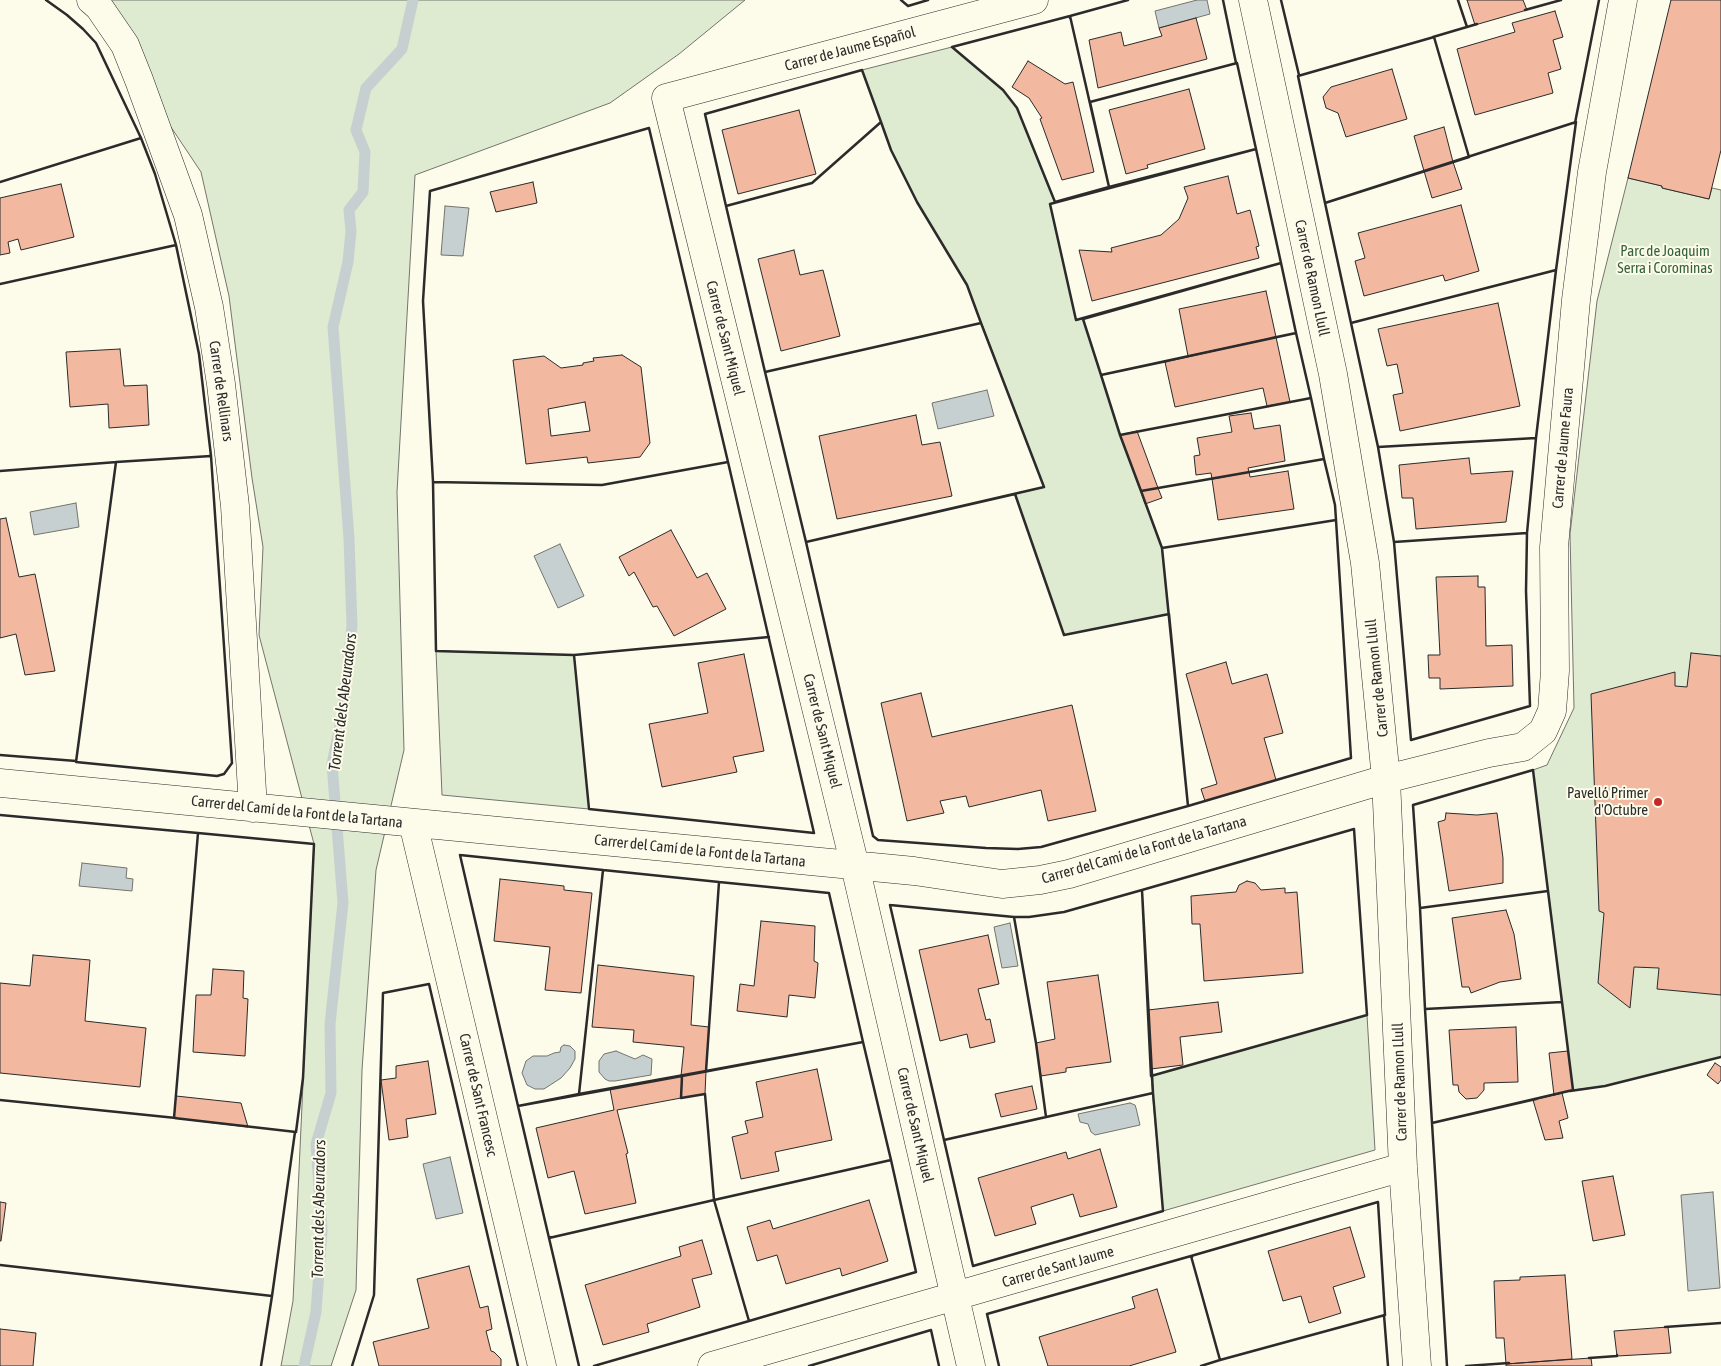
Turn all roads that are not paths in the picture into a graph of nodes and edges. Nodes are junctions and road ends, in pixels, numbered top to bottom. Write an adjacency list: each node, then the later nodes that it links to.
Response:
1 (91, 0): 8 (street, Carrer de Rellinars)
2 (1034, 0): 5 (street, Carrer de Jaume Español)
3 (1253, 0): 6 (street, Carrer de Ramon Llull)
4 (1623, 0): 6 (street, Carrer de Jaume Faura)
5 (666, 98): 10 (street, Carrer de Sant Miquel)
6 (1386, 779): 10 (street, Carrer del Camí de la Font de la Tartana); 11 (street, Carrer de Ramon Llull)
7 (0, 783): 8 (street, Carrer del Camí de la Font de la Tartana)
8 (252, 808): 9 (street, Carrer del Camí de la Font de la Tartana)
9 (413, 823): 10 (street, Carrer del Camí de la Font de la Tartana); 13 (street, Carrer de Sant Francesc)
10 (855, 866): 12 (street, Carrer de Sant Miquel)
11 (1403, 1167): 12 (street, Carrer de Sant Jaume); 16 (street, Carrer de Ramon Llull)
12 (955, 1297): 14 (street, Carrer de Sant Jaume); 15 (street, Carrer de Sant Miquel)
13 (542, 1366)
14 (712, 1366)
15 (971, 1366)
16 (1417, 1366)

